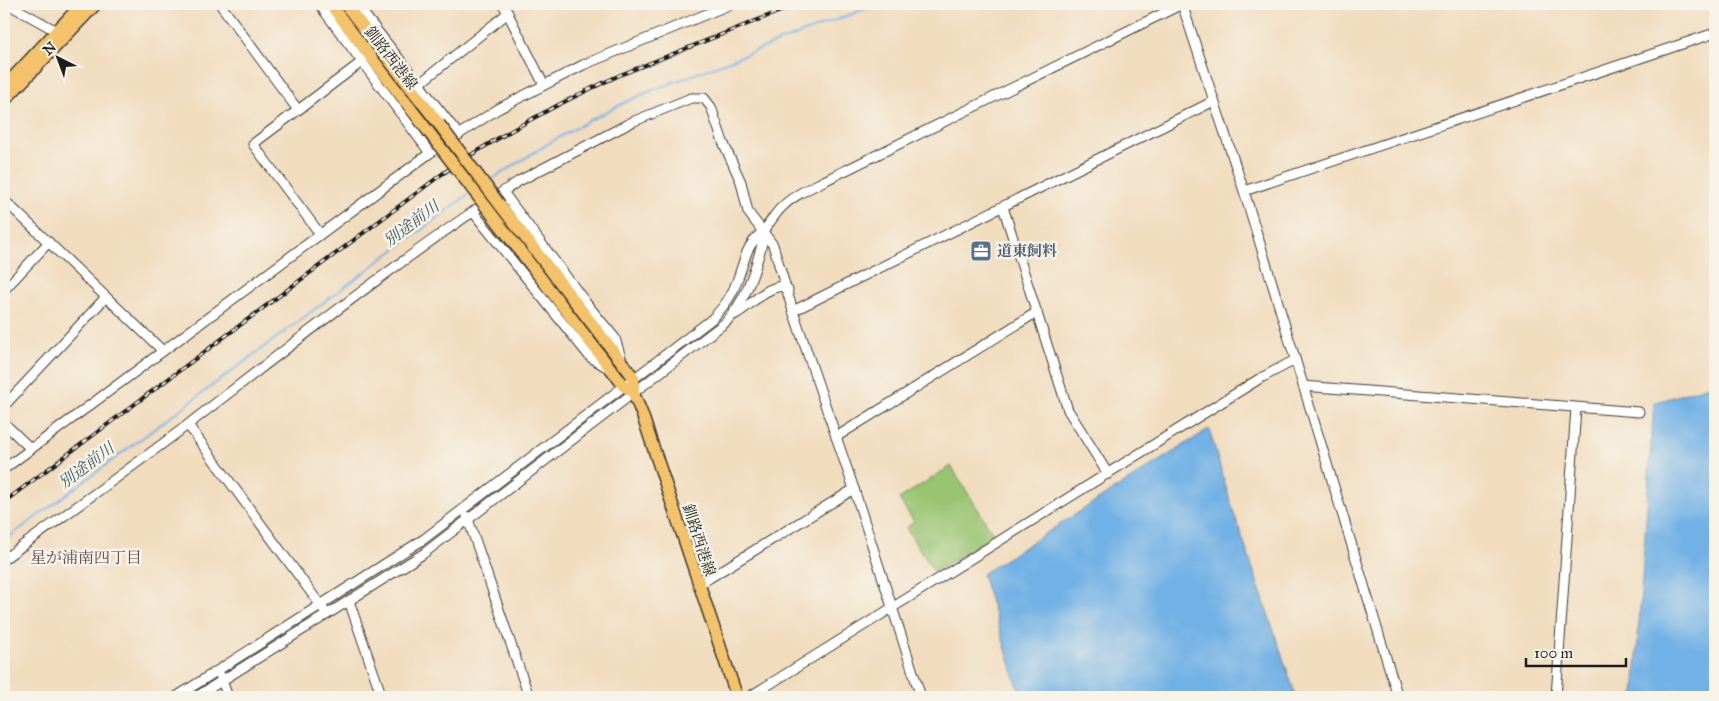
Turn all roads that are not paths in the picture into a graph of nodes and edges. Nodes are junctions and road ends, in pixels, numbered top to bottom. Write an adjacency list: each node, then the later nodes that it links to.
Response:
1 (8, 4): 13 (street)
2 (82, 4): 13 (main road)
3 (96, 4): 13 (main road)
4 (220, 4): 21 (street)
5 (319, 4): 15 (street)
6 (330, 4): 40 (main road, 釧路西港線, bridge)
7 (345, 4): 40 (main road, 釧路西港線, bridge)
8 (356, 4): 16 (street)
9 (504, 4): 12 (street)
10 (731, 4): 17 (street)
11 (1182, 4): 20 (street); 29 (street)
12 (508, 13): 16 (street); 17 (street)
13 (61, 33): 18 (main road); 19 (main road)
14 (1715, 33): 24 (street)
15 (363, 61): 21 (street); 23 (street)
16 (419, 84): 22 (street)
17 (544, 85): 22 (street)
18 (4, 87)
19 (4, 101)
20 (1214, 101): 24 (street); 27 (street)
21 (298, 110): 30 (street)
22 (459, 135): 23 (street)
23 (430, 153): 30 (street)
24 (1244, 191): 39 (street)
25 (503, 192): 28 (street); 29 (street); 40 (street)
26 (4, 200): 31 (street)
27 (1003, 207): 35 (street); 36 (street)
28 (474, 212): 40 (street); 48 (street)
29 (763, 231): 33 (street); 37 (street); 41 (street)
30 (320, 234): 38 (street)
31 (49, 242): 32 (street); 34 (street)
32 (4, 290)
33 (788, 290): 35 (street); 37 (street)
34 (106, 297): 38 (street); 44 (street)
35 (793, 311): 49 (street)
36 (1037, 312): 49 (street); 52 (street)
37 (731, 317): 43 (street)
38 (163, 351): 50 (street)
39 (1295, 360): 42 (street); 52 (street)
40 (619, 369): 41 (main road, 釧路西港線); 43 (main road, 釧路西港線)
41 (634, 378): 43 (main road, 釧路西港線)
42 (1303, 386): 45 (street); 72 (street)
43 (629, 389): 54 (street); 55 (street); 57 (main road, 釧路西港線)
44 (4, 406)
45 (1576, 408): 46 (street); 73 (street)
46 (1640, 412)
47 (4, 423): 50 (street)
48 (188, 425): 56 (street); 59 (street)
49 (836, 437): 53 (street)
50 (31, 449): 51 (street)
51 (4, 469)
52 (1108, 474): 60 (street)
53 (854, 489): 57 (street); 60 (street)
54 (464, 508): 55 (street); 59 (street)
55 (468, 520): 58 (street); 68 (street)
56 (4, 560)
57 (698, 585): 69 (main road, 釧路西港線)
58 (349, 601): 61 (street); 67 (street)
59 (321, 605): 61 (street); 62 (street)
60 (892, 609): 70 (street); 71 (street)
61 (326, 615): 63 (street)
62 (218, 671): 63 (street); 64 (street)
63 (222, 681): 65 (street); 66 (street)
64 (176, 697)
65 (196, 697)
66 (228, 697)
67 (382, 697)
68 (529, 697)
69 (737, 697)
70 (748, 697)
71 (921, 697)
72 (1398, 697)
73 (1556, 697)

